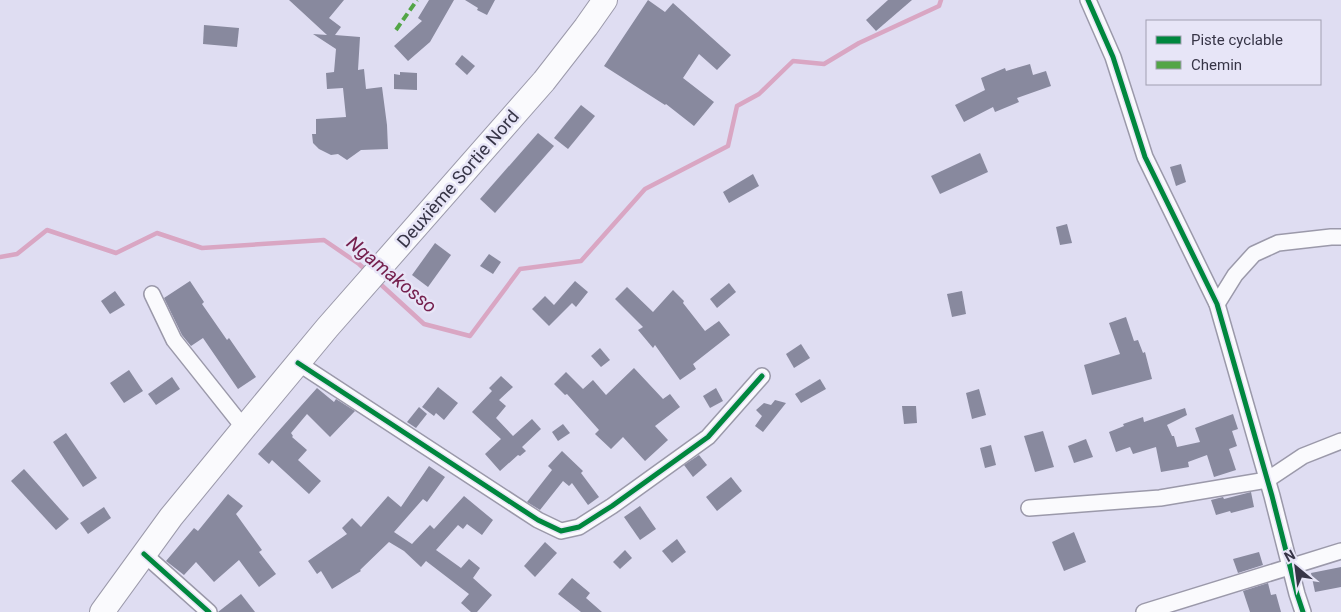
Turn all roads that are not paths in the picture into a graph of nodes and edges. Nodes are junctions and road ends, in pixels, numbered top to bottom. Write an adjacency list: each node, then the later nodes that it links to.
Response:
1 (605, 0): 6 (main road, Deuxième Sortie Nord)
2 (1088, 0): 5 (street)
3 (1341, 237): 5 (street)
4 (152, 294): 8 (street)
5 (1217, 304): 10 (street)
6 (298, 363): 7 (street); 8 (main road, Deuxième Sortie Nord)
7 (762, 376)
8 (244, 428): 13 (main road, Deuxième Sortie Nord)
9 (1341, 442): 10 (street)
10 (1267, 480): 11 (street); 14 (street)
11 (1029, 508)
12 (1341, 551): 14 (street)
13 (144, 554): 15 (main road, Deuxième Sortie Nord); 16 (street)
14 (1291, 567): 17 (street); 18 (street)
15 (102, 612)
16 (209, 612)
17 (1144, 612)
18 (1303, 612)

